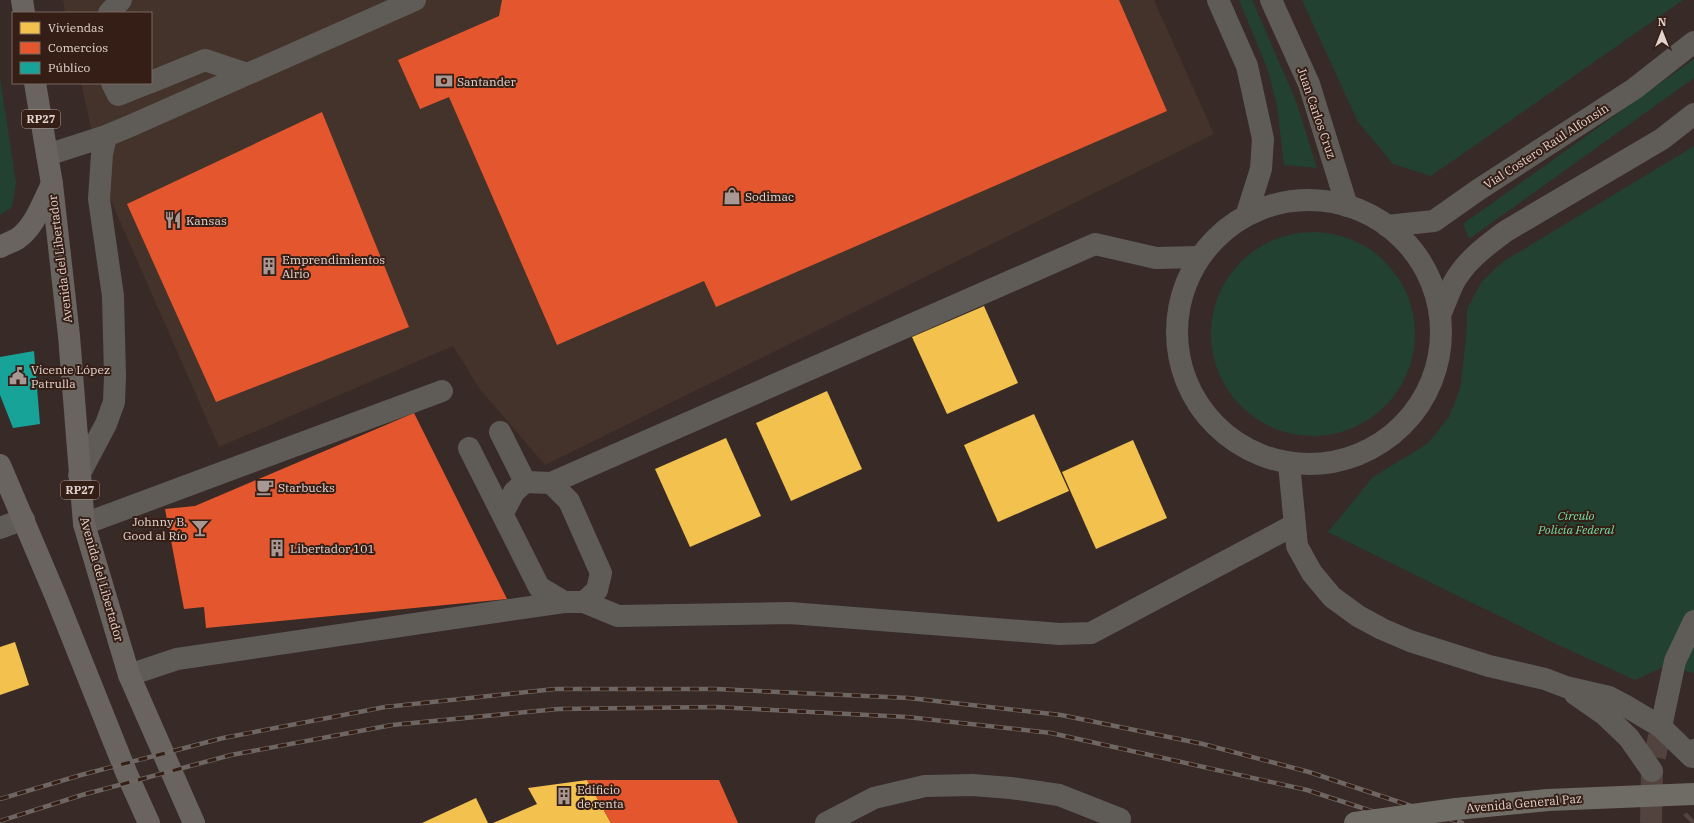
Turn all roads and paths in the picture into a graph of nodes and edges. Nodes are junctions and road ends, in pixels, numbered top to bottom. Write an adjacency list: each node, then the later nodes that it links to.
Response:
1 (22, 0): 6 (main road)
2 (121, 0): 7 (street)
3 (415, 0): 9 (street)
4 (1218, 0): 19 (street)
5 (1271, 0): 18 (street, Juan Carlos Cruz)
6 (24, 12)
7 (110, 12)
8 (1694, 42): 20 (street, Vial Costero Raúl Alfonsín)
9 (247, 74): 10 (street); 15 (street)
10 (152, 82)
11 (35, 84): 16 (main road, Avenida del Libertador / RP27)
12 (112, 84): 13 (street)
13 (146, 84)
14 (1694, 114): 23 (street)
15 (106, 136): 16 (street); 29 (street)
16 (47, 155): 17 (main road, Avenida del Libertador / RP27)
17 (52, 184): 21 (main road); 29 (main road, Avenida del Libertador / RP27)
18 (1347, 206): 19 (street); 20 (street)
19 (1248, 210): 22 (street)
20 (1387, 226): 23 (street)
21 (0, 247)
22 (1199, 257): 27 (street); 31 (street)
23 (1441, 313): 27 (street)
24 (442, 390): 34 (street)
25 (500, 432): 30 (street)
26 (469, 448): 32 (street)
27 (1289, 464): 35 (street)
28 (0, 465): 33 (main road)
29 (79, 475): 34 (main road, Avenida del Libertador / RP27)
30 (525, 482): 31 (street); 32 (street)
31 (551, 483): 37 (street)
32 (502, 513): 37 (street)
33 (24, 519): 36 (street); 46 (main road)
34 (84, 524): 39 (main road, Avenida del Libertador / RP27)
35 (1294, 525): 37 (street); 40 (street)
36 (0, 528)
37 (574, 602): 39 (street)
38 (1694, 621): 41 (street)
39 (130, 675): 47 (main road, Avenida del Libertador / RP27)
40 (1566, 687): 41 (street); 43 (street)
41 (1661, 727): 42 (street)
42 (1693, 754)
43 (1652, 771)
44 (1694, 794): 49 (highway, Avenida General Paz, bridge)
45 (1120, 819): 48 (street)
46 (149, 823)
47 (194, 823)
48 (826, 823)
49 (1355, 823)

